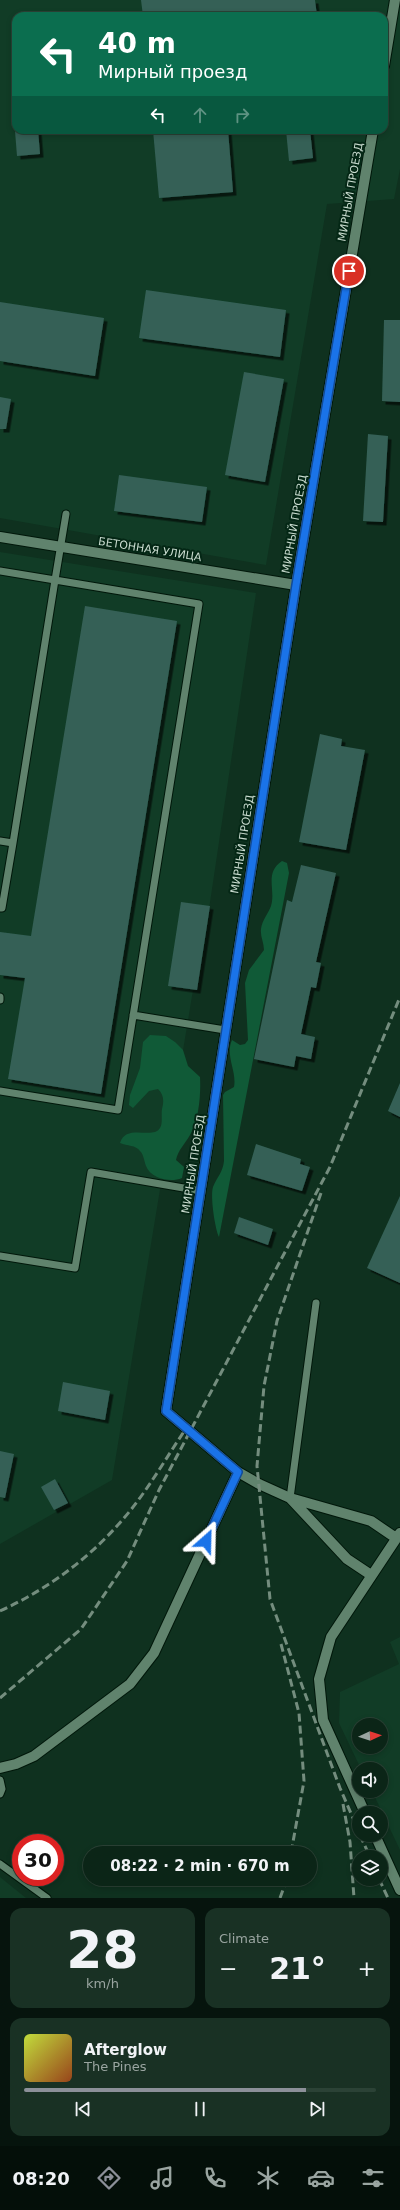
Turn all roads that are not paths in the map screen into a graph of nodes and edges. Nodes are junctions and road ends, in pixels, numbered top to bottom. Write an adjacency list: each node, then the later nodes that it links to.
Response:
1 (395, 0): 2 (street)
2 (388, 42)
3 (372, 134): 9 (street, МИРНЫЙ ПРОЕЗД)
4 (66, 514): 6 (lane)
5 (0, 537): 6 (street, БЕТОННАЯ УЛИЦА)
6 (60, 547): 8 (lane); 9 (street, БЕТОННАЯ УЛИЦА)
7 (0, 571): 8 (lane)
8 (55, 580): 11 (lane); 15 (lane)
9 (296, 585): 16 (street, МИРНЫЙ ПРОЕЗД)
10 (0, 841): 11 (lane)
11 (13, 843): 12 (lane)
12 (0, 908)
13 (0, 997): 14 (lane)
14 (0, 1000)
15 (133, 1015): 16 (lane); 17 (lane)
16 (225, 1030): 18 (street, МИРНЫЙ ПРОЕЗД)
17 (0, 1091)
18 (201, 1191): 19 (lane); 21 (street, МИРНЫЙ ПРОЕЗД)
19 (0, 1256)
20 (316, 1303): 22 (lane)
21 (238, 1472): 22 (street, МИРНЫЙ ПРОЕЗД); 25 (street)
22 (290, 1498): 23 (street); 24 (street)
23 (398, 1536): 24 (street)
24 (371, 1575): 28 (street)
25 (0, 1768)
26 (0, 1780): 27 (lane)
27 (0, 1794)
28 (362, 1806)
29 (378, 1842): 31 (street)
30 (0, 1864): 32 (lane)
31 (400, 1890)
32 (36, 1895): 33 (lane)
33 (47, 1898)

